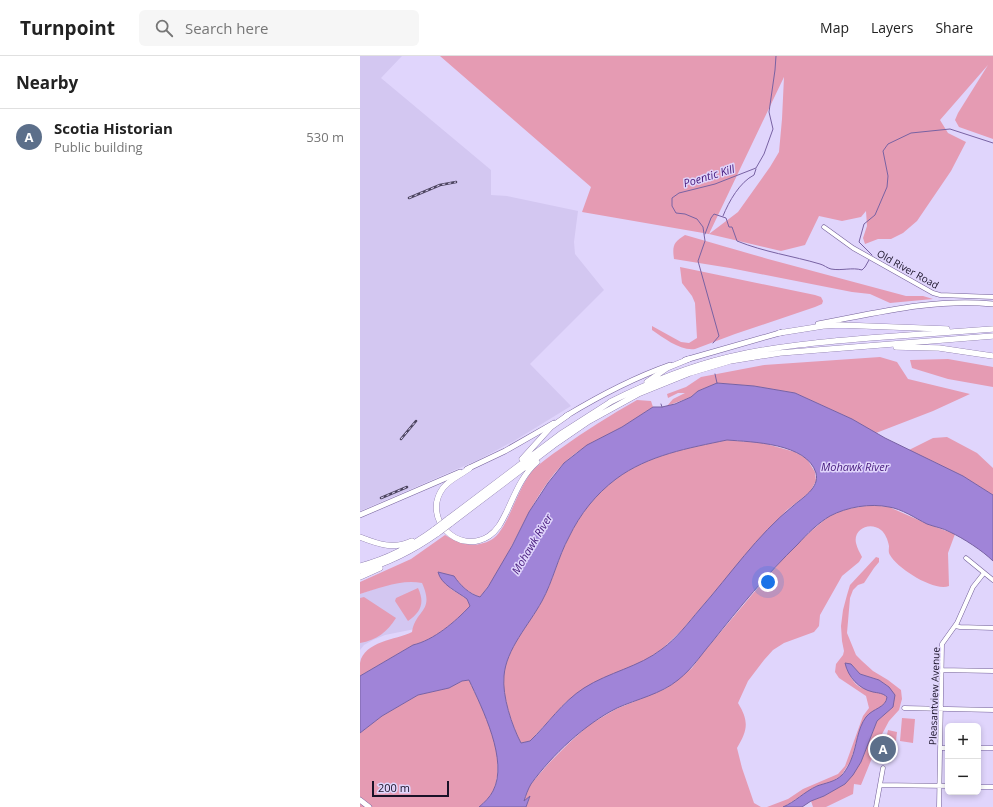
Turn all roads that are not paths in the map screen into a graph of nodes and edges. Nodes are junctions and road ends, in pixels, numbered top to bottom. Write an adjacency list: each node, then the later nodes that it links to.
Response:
1 (824, 227): 2 (street, Old River Road)
2 (993, 296)
3 (993, 304): 5 (main road)
4 (993, 329): 5 (highway); 10 (highway)
5 (779, 333): 9 (main road)
6 (993, 336): 7 (highway)
7 (850, 347): 8 (highway); 12 (highway)
8 (993, 356)
9 (689, 359): 10 (highway); 11 (main road)
10 (610, 402): 14 (highway)
11 (568, 415): 13 (main road); 14 (highway)
12 (566, 437): 13 (highway); 16 (highway)
13 (470, 468): 15 (main road)
14 (490, 487): 16 (highway)
15 (360, 515)
16 (449, 521): 17 (highway, bridge)
17 (436, 531): 18 (highway); 19 (highway); 21 (highway)
18 (360, 537)
19 (426, 541): 22 (highway); 24 (highway)
20 (966, 558): 23 (street)
21 (360, 566)
22 (360, 571)
23 (984, 573): 25 (street); 26 (street, Pleasantview Avenue)
24 (360, 577)
25 (993, 580)
26 (956, 626): 27 (street); 28 (street, Pleasantview Avenue)
27 (993, 628)
28 (941, 670): 29 (street); 31 (street, Pleasantview Avenue)
29 (993, 671)
30 (904, 708): 31 (street)
31 (940, 709): 32 (street); 33 (street, Pleasantview Avenue)
32 (993, 710)
33 (940, 748): 34 (street); 39 (street, Pleasantview Avenue)
34 (945, 748)
35 (981, 748): 36 (street)
36 (993, 748)
37 (883, 768): 38 (street)
38 (880, 785): 39 (street); 45 (street)
39 (940, 786): 40 (street); 46 (street, Pleasantview Avenue)
40 (945, 786)
41 (981, 786): 42 (street)
42 (993, 787)
43 (360, 800): 44 (main road)
44 (369, 807)
45 (876, 807)
46 (939, 807)

